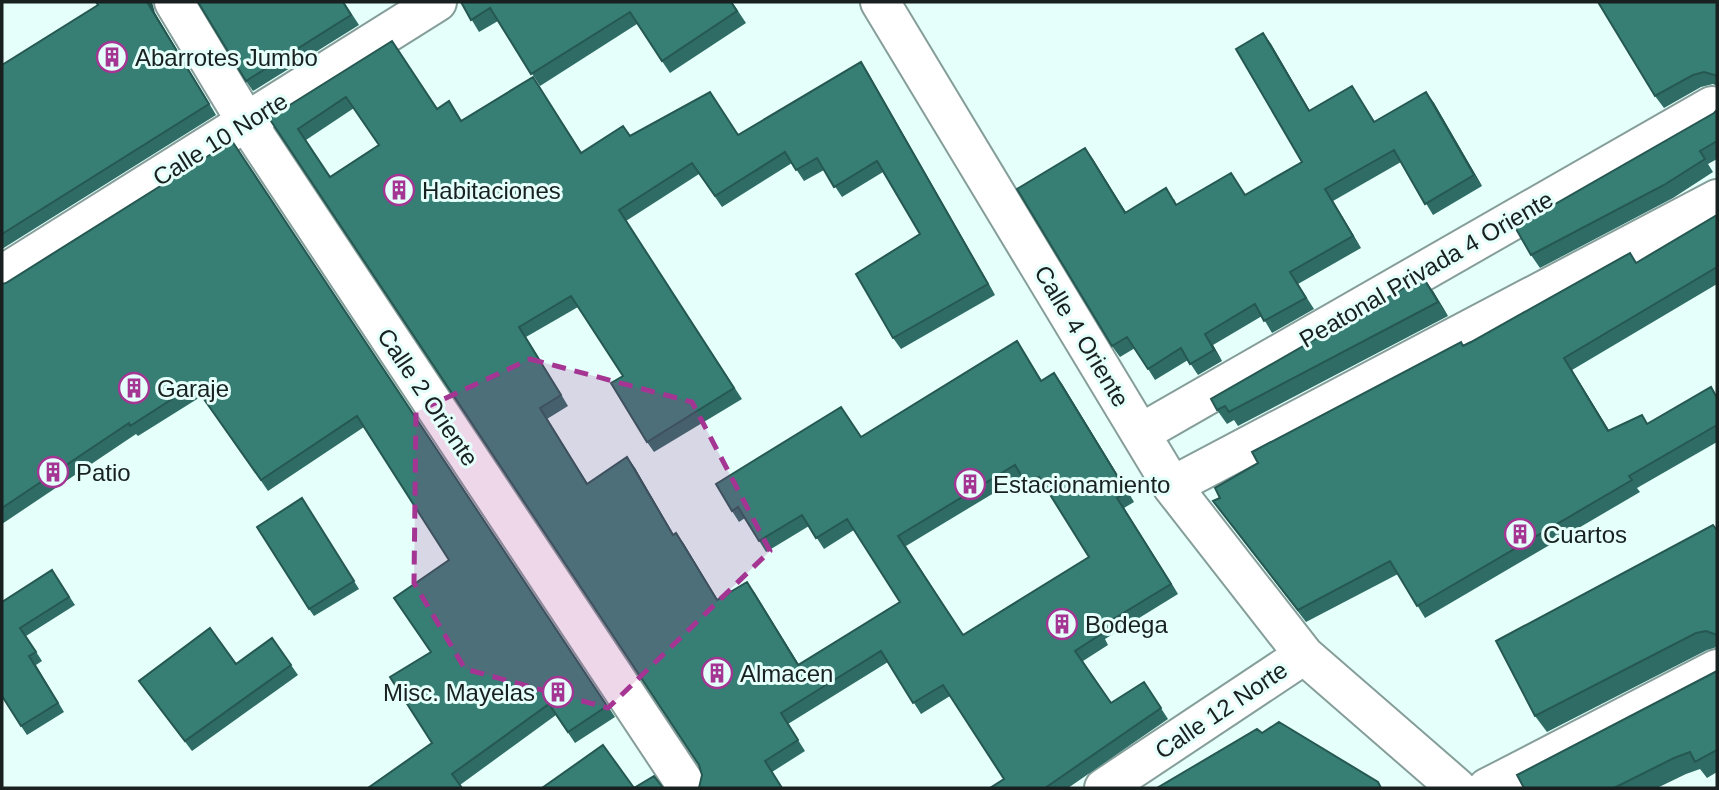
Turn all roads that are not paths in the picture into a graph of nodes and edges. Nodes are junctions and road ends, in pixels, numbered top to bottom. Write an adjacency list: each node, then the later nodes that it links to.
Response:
1 (174, 2): 5 (street, Calle 2 Oriente)
2 (437, 2): 5 (street, Calle 10 Norte)
3 (880, 2): 8 (street, Calle 4 Oriente)
4 (1712, 106): 8 (street, Peatonal Privada 4 Oriente)
5 (247, 123): 7 (street, Calle 10 Norte); 12 (street, Calle 2 Oriente)
6 (1717, 199): 9 (street)
7 (2, 275)
8 (1141, 433): 9 (street, Calle 4 Oriente)
9 (1172, 486): 10 (street, Calle 4 Oriente)
10 (1304, 655): 13 (street, Calle 12 Norte); 14 (street, Calle 4 Oriente)
11 (1717, 669): 15 (street)
12 (688, 788)
13 (1104, 788)
14 (1457, 788)
15 (1486, 788)

